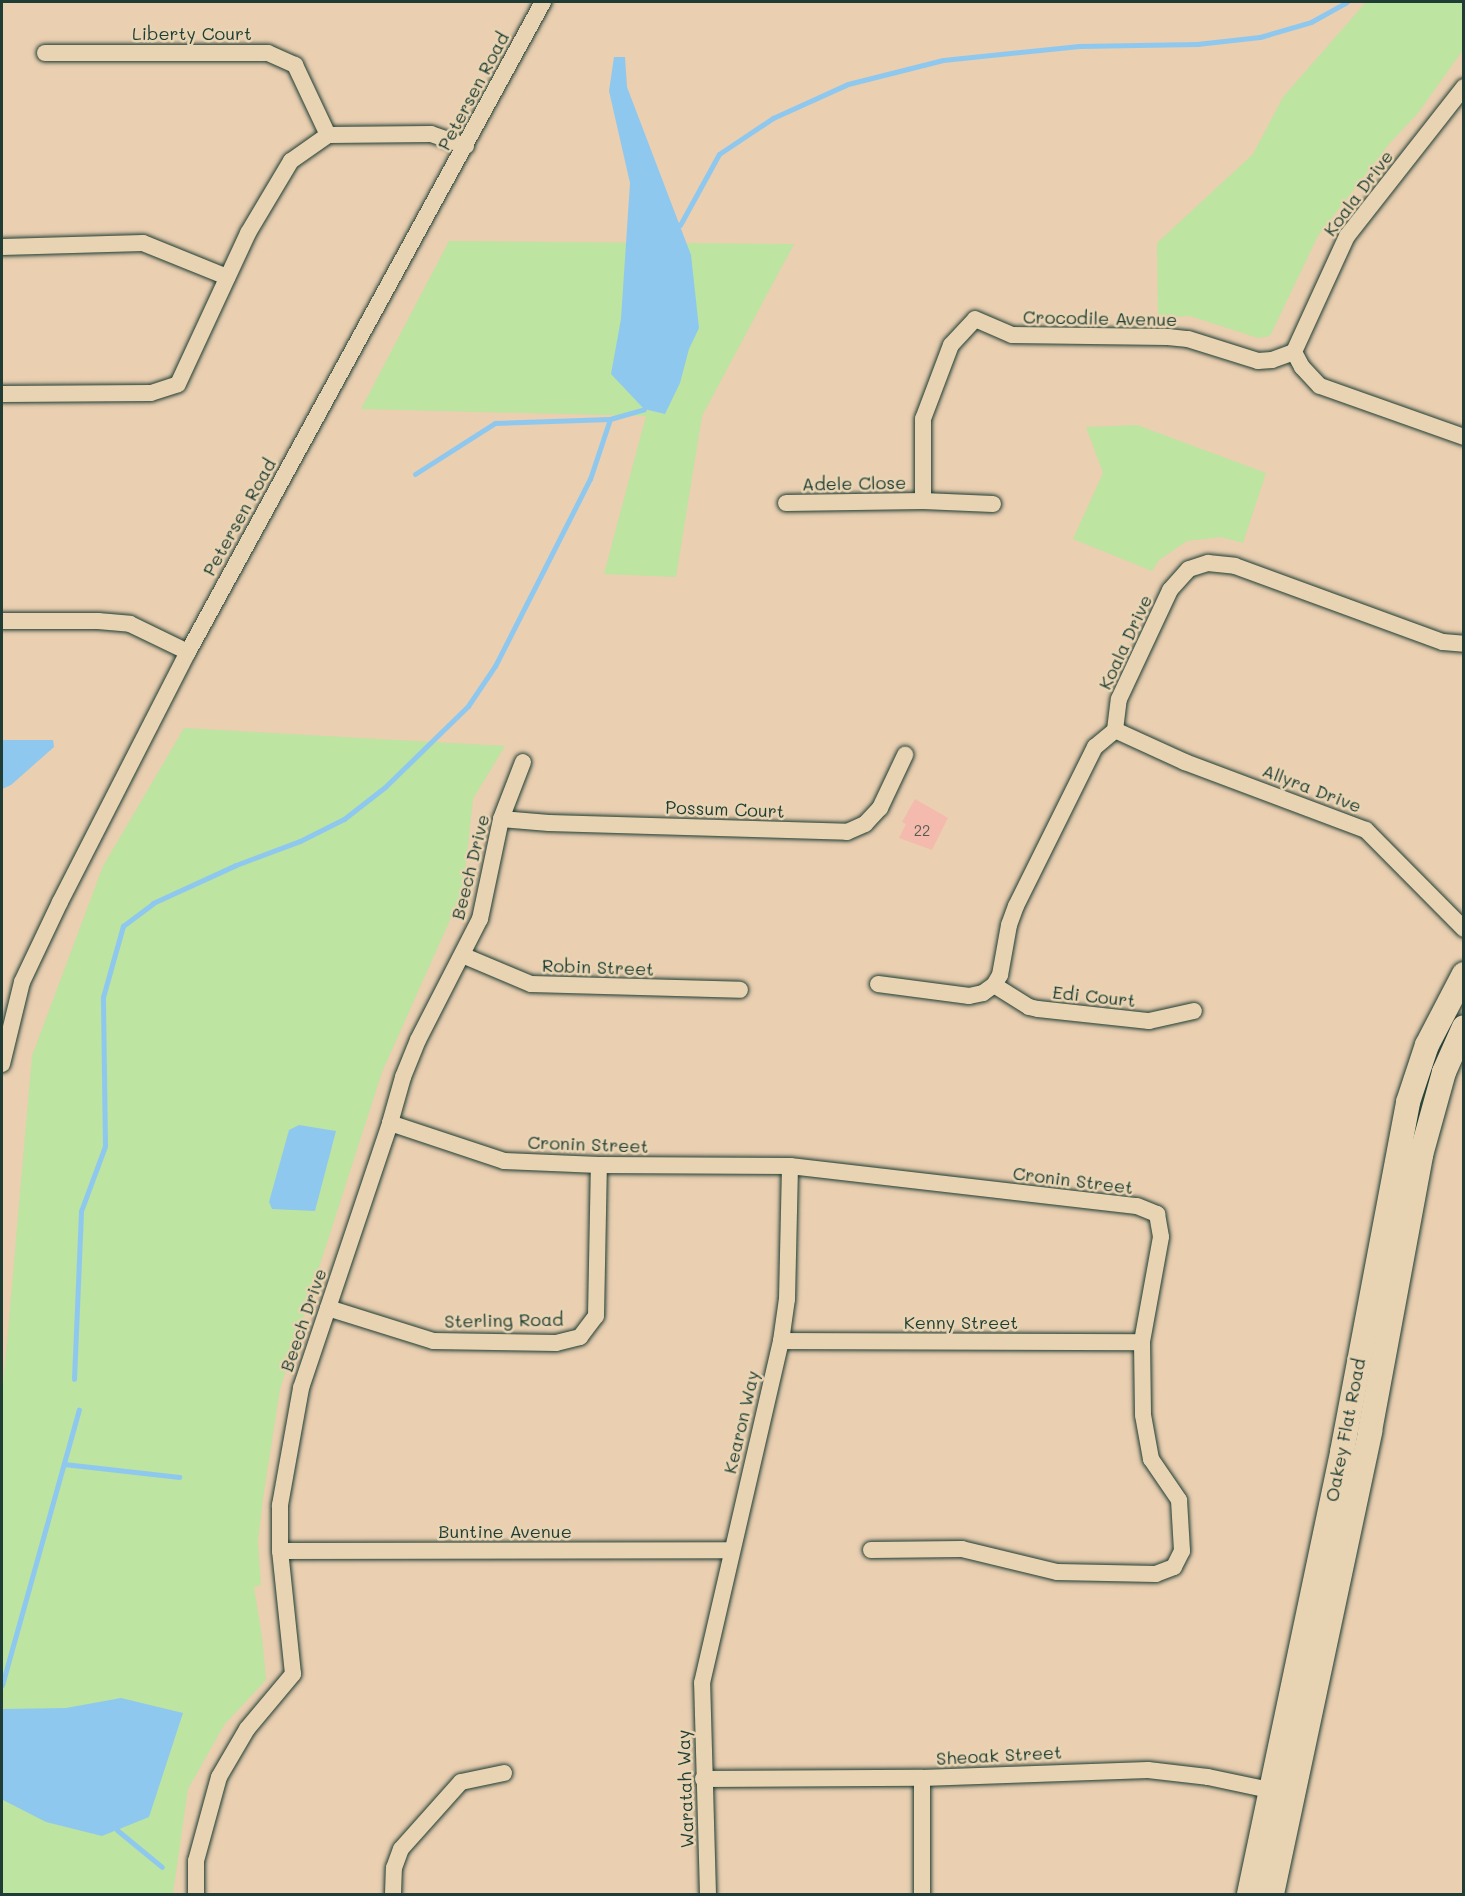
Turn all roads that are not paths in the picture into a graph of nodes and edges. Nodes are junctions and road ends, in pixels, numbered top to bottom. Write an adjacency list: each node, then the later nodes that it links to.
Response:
1 (543, 2): 5 (street, Petersen Road)
2 (45, 53): 4 (street, Liberty Court)
3 (1464, 87): 8 (street, Koala Drive)
4 (328, 135): 5 (street); 7 (street)
5 (466, 146): 16 (street, Petersen Road)
6 (2, 247): 7 (street)
7 (227, 277): 9 (street)
8 (1294, 352): 10 (street); 11 (street, Crocodile Avenue)
9 (2, 394)
10 (1464, 437)
11 (923, 501): 12 (street, Adele Close); 13 (street, Adele Close)
12 (786, 503)
13 (993, 504)
14 (2, 621): 16 (street)
15 (1464, 644): 17 (street, Koala Drive)
16 (188, 652): 29 (street, Petersen Road)
17 (1115, 730): 21 (street, Allyra Drive); 25 (street)
18 (905, 754): 20 (street, Possum Court)
19 (523, 762): 20 (street, Beech Drive)
20 (501, 819): 22 (street, Beech Drive)
21 (1464, 929)
22 (462, 955): 26 (street, Robin Street); 30 (street, Beech Drive)
23 (1464, 974): 43 (main road, Oakey Flat Road)
24 (878, 984): 25 (street)
25 (994, 985): 27 (street, Edi Court)
26 (740, 990)
27 (1194, 1011)
28 (1464, 1027): 44 (main road, Oakey Flat Road)
29 (2, 1064)
30 (390, 1123): 31 (street, Cronin Street); 33 (street, Beech Drive)
31 (599, 1165): 32 (street, Cronin Street); 33 (street, Sterling Road)
32 (790, 1166): 34 (street, Kearon Way); 35 (street, Cronin Street)
33 (328, 1308): 38 (street, Beech Drive)
34 (781, 1341): 35 (street, Kenny Street); 36 (street, Kearon Way)
35 (1142, 1342): 37 (street, Cronin Street)
36 (731, 1550): 38 (street, Buntine Avenue); 39 (street, Kearon Way)
37 (871, 1550)
38 (280, 1551): 45 (street, Beech Drive)
39 (702, 1683): 42 (street, Waratah Way)
40 (504, 1773): 46 (street)
41 (922, 1778): 42 (street, Sheoak Street); 43 (street, Sheoak Street); 48 (street)
42 (703, 1779): 47 (street, Waratah Way)
43 (1271, 1790): 44 (street, Sheoak Street); 49 (main road, Oakey Flat Road)
44 (1294, 1795): 50 (main road, Oakey Flat Road)
45 (196, 1894)
46 (393, 1894)
47 (708, 1894)
48 (922, 1894)
49 (1249, 1894)
50 (1272, 1894)

